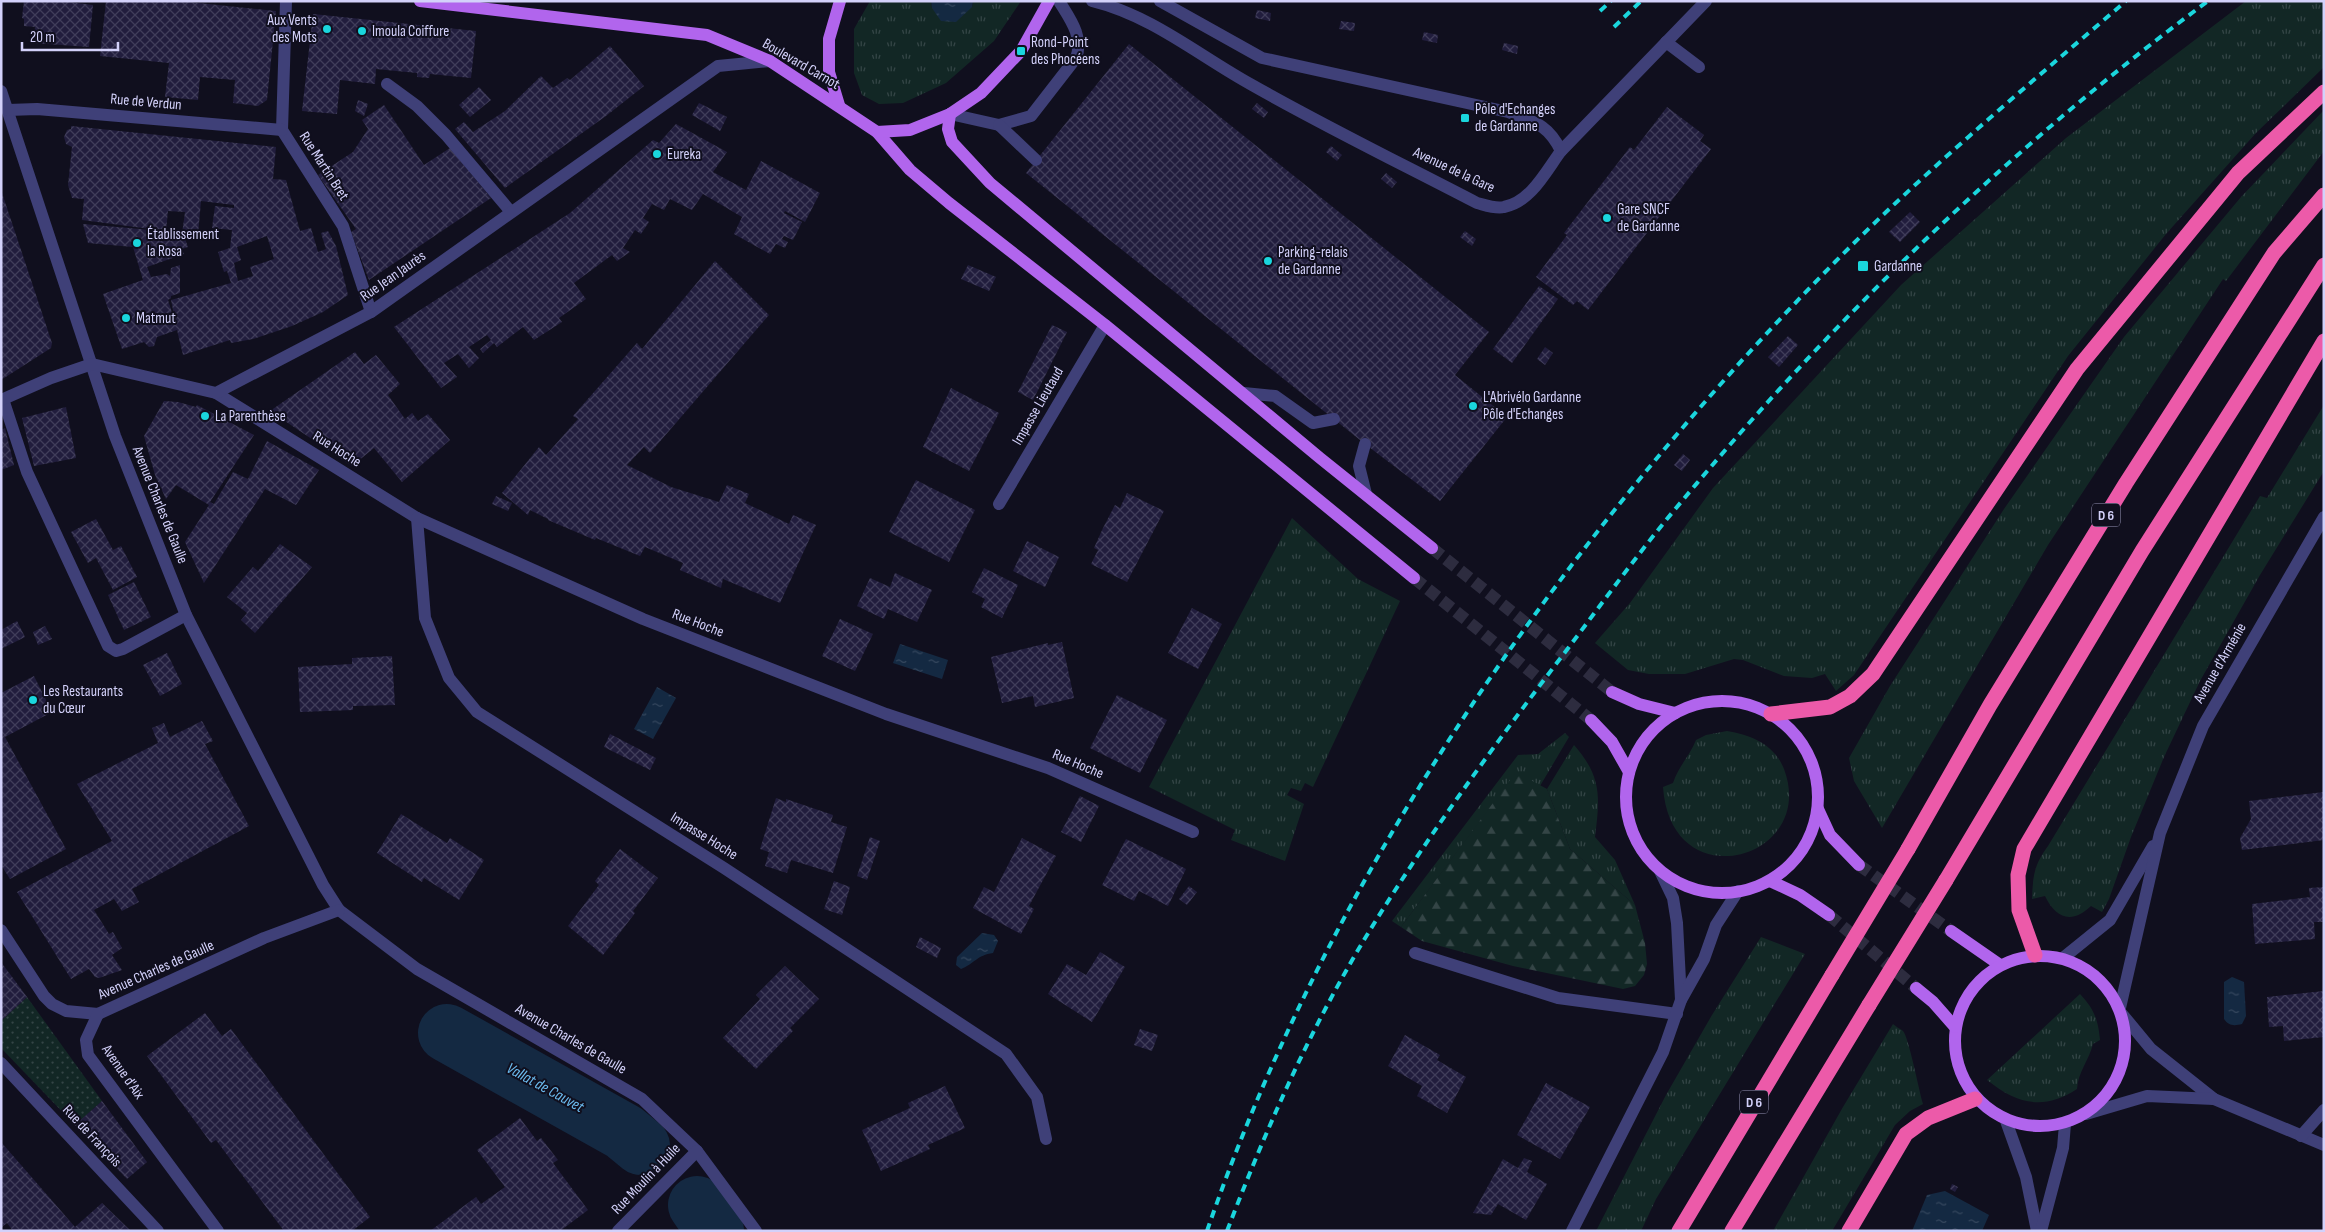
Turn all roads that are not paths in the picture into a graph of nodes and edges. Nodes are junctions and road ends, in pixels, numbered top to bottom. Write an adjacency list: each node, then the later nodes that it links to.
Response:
1 (286, 1): 19 (street, Rue Martin Bret)
2 (420, 1): 10 (main road, Boulevard Carnot)
3 (840, 1): 15 (main road)
4 (1049, 1): 17 (main road)
5 (1060, 1): 18 (street)
6 (1092, 1): 21 (street, Avenue de la Gare)
7 (1160, 1): 21 (street)
8 (1706, 1): 9 (street, Avenue de la Gare)
9 (1666, 42): 11 (street); 21 (street, Avenue de la Gare)
10 (770, 61): 15 (main road, Boulevard Carnot); 24 (street, Rue Jean Jaurès)
11 (1699, 67)
12 (387, 84): 24 (street)
13 (1, 91): 16 (street, Avenue Charles de Gaulle)
14 (2324, 92): 44 (highway)
15 (839, 106): 20 (main road)
16 (8, 110): 19 (street, Rue de Verdun); 29 (street, Avenue Charles de Gaulle)
17 (950, 114): 18 (street); 20 (main road); 31 (main road)
18 (999, 125): 22 (street)
19 (282, 130): 26 (street, Rue Martin Bret)
20 (877, 132): 27 (main road)
21 (1561, 151)
22 (1036, 160)
23 (2324, 195): 84 (highway, D 6, bridge)
24 (511, 212): 26 (street, Rue Jean Jaurès)
25 (2324, 265): 85 (highway, bridge)
26 (371, 312): 30 (street, Rue Jean Jaurès)
27 (1105, 325): 36 (street, Impasse Lieutaud); 40 (main road)
28 (2324, 341): 59 (highway)
29 (92, 364): 30 (street); 32 (street); 41 (street, Avenue Charles de Gaulle)
30 (216, 392): 38 (street, Rue Hoche)
31 (1244, 393): 33 (street); 35 (main road)
32 (2, 399): 41 (street)
33 (1334, 419)
34 (1365, 444): 35 (street)
35 (1366, 494): 39 (main road)
36 (999, 504)
37 (2324, 517): 49 (street, Avenue d'Arménie)
38 (417, 518): 48 (street, Rue Hoche); 76 (street, Impasse Hoche)
39 (1432, 548)
40 (1414, 578)
41 (186, 615): 54 (street, Avenue Charles de Gaulle)
42 (1612, 692): 43 (main road)
43 (1675, 713): 44 (main road); 46 (main road)
44 (1771, 714): 47 (main road)
45 (1591, 720): 46 (main road)
46 (1629, 772): 51 (main road)
47 (1818, 809): 50 (main road); 52 (main road)
48 (1193, 832)
49 (2160, 833): 60 (street, Avenue d'Arménie); 64 (street, Avenue d'Arménie)
50 (1859, 865)
51 (1660, 871): 53 (main road); 63 (street)
52 (1770, 881): 53 (main road); 55 (main road)
53 (1738, 891): 63 (street)
54 (339, 910): 65 (street, Avenue Charles de Gaulle); 78 (street, Avenue Charles de Gaulle)
55 (1829, 915)
56 (1, 930): 65 (street)
57 (1951, 931): 61 (main road)
58 (1415, 953): 66 (street)
59 (2035, 955): 60 (main road); 61 (main road)
60 (2063, 958): 64 (main road)
61 (2000, 965): 67 (main road)
62 (1916, 988): 67 (main road)
63 (1681, 1000): 66 (street)
64 (2121, 1011): 70 (street); 72 (main road)
65 (98, 1014): 80 (street, Avenue d'Aix)
66 (1677, 1014): 83 (street)
67 (1955, 1026): 69 (main road)
68 (1, 1063): 79 (street, Rue de François)
69 (1975, 1099): 73 (main road); 86 (highway)
70 (2214, 1099): 72 (street); 75 (street)
71 (2324, 1110): 75 (street)
72 (2086, 1114): 74 (main road)
73 (2006, 1121): 74 (main road); 87 (street)
74 (2066, 1124): 88 (street)
75 (2300, 1136): 77 (street)
76 (1046, 1139)
77 (2324, 1145)
78 (697, 1151): 81 (street, Rue Moulin à Huile); 82 (street, Avenue Charles de Gaulle)
79 (158, 1231)
80 (218, 1231)
81 (618, 1231)
82 (756, 1231)
83 (1572, 1231)
84 (1679, 1231)
85 (1732, 1231)
86 (1849, 1231)
87 (2036, 1231)
88 (2041, 1231)

